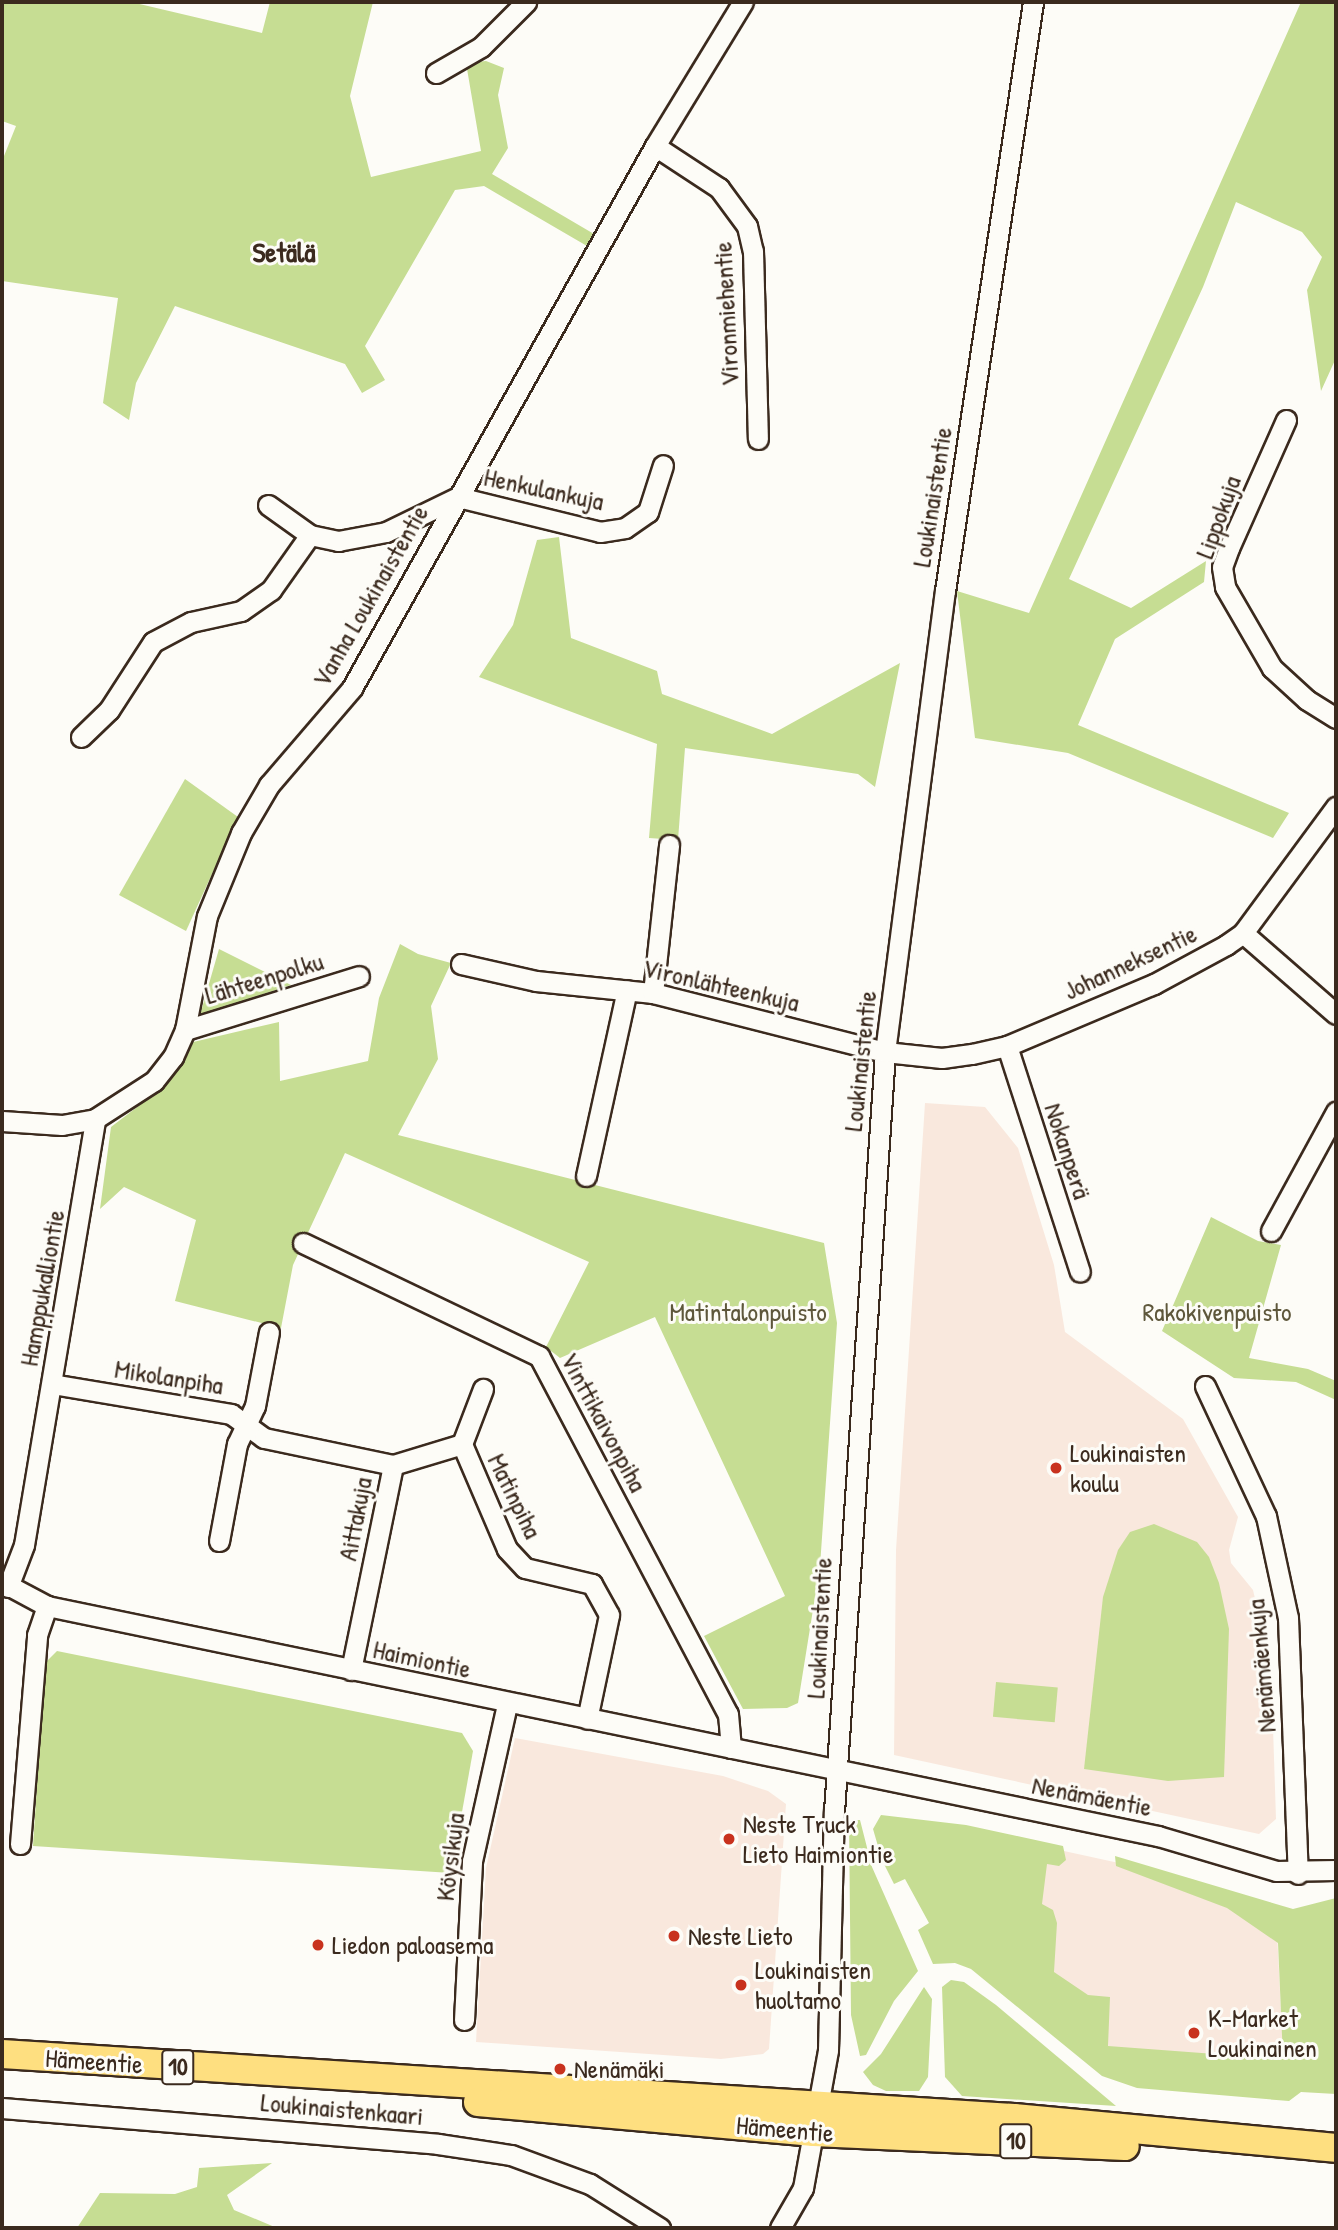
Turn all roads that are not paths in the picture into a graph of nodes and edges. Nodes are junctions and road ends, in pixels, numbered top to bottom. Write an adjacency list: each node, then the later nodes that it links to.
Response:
1 (526, 2): 4 (street)
2 (743, 2): 5 (street, Vanha Loukinaistentie)
3 (1033, 2): 24 (street, Loukinaistentie)
4 (436, 73)
5 (655, 146): 7 (street, Vironmiehentie); 9 (street, Vanha Loukinaistentie)
6 (1286, 420): 12 (street, Lippokuja)
7 (758, 439)
8 (663, 466): 9 (street, Henkulankuja)
9 (458, 497): 11 (street); 22 (street, Vanha Loukinaistentie)
10 (268, 505): 11 (street)
11 (310, 534): 13 (street)
12 (1336, 718)
13 (81, 737)
14 (1336, 807): 16 (street, Johanneksentie)
15 (669, 845): 20 (street)
16 (1243, 933): 21 (street); 23 (street, Johanneksentie)
17 (461, 964): 19 (street, Vironlähteenkuja)
18 (359, 976): 22 (street, Lähteenpolku)
19 (627, 990): 20 (street, Vironlähteenkuja); 28 (street)
20 (653, 993): 24 (street, Vironlähteenkuja)
21 (1336, 1014)
22 (185, 1030): 26 (street, Vanha Loukinaistentie)
23 (1007, 1046): 24 (street, Johanneksentie); 31 (street, Nokanperä)
24 (885, 1052): 46 (street, Loukinaistentie)
25 (1336, 1112): 29 (street)
26 (95, 1119): 27 (street, Vanha Loukinaistentie); 33 (street, Hamppukalliontie)
27 (2, 1121)
28 (586, 1176)
29 (1271, 1231)
30 (303, 1244): 45 (street, Vinttikaivonpiha)
31 (1080, 1272)
32 (270, 1332): 36 (street)
33 (52, 1384): 36 (street, Mikolanpiha); 40 (street, Hamppukalliontie)
34 (1205, 1386): 49 (street, Nenämäenkuja)
35 (483, 1390): 37 (street)
36 (247, 1426): 38 (street, Mikolanpiha); 39 (street)
37 (461, 1444): 38 (street, Aittakuja); 44 (street, Matinpiha)
38 (393, 1465): 42 (street, Aittakuja)
39 (219, 1541)
40 (5, 1585): 41 (street, Haimiontie)
41 (47, 1606): 42 (street, Haimiontie); 47 (street)
42 (351, 1670): 43 (street, Haimiontie)
43 (507, 1704): 44 (street, Haimiontie); 50 (street, Köysikuja)
44 (587, 1719): 45 (street, Haimiontie)
45 (732, 1748): 46 (street, Haimiontie)
46 (837, 1769): 49 (street, Nenämäentie); 53 (street, Loukinaistentie)
47 (20, 1844)
48 (1336, 1870): 49 (street, Nenämäentie)
49 (1298, 1874)
50 (464, 2020)
51 (2, 2054): 53 (highway, Hämeentie / 10)
52 (2, 2108): 55 (street, Loukinaistenkaari)
53 (816, 2119): 54 (highway, Hämeentie / 10); 56 (street)
54 (1336, 2148)
55 (660, 2228)
56 (780, 2228)

